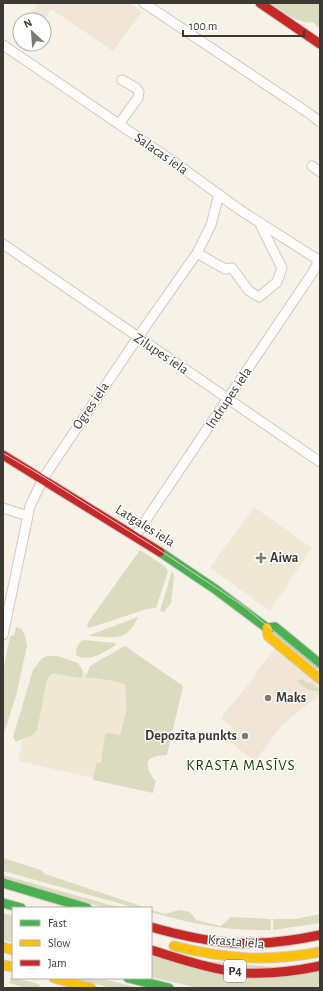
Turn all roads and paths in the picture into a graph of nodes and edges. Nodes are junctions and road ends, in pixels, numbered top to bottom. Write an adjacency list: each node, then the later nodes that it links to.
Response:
1 (144, 3): 6 (street)
2 (260, 3): 3 (main road)
3 (320, 44)
4 (3, 45): 7 (street, Salacas iela)
5 (122, 80): 7 (street)
6 (320, 122)
7 (119, 124): 10 (street, Salacas iela)
8 (312, 166): 9 (street)
9 (320, 172)
10 (219, 194): 11 (street, Salacas iela); 13 (street, Ogres iela)
11 (258, 221): 13 (street); 14 (street, Salacas iela)
12 (3, 244): 15 (street, Zilupes iela)
13 (197, 253): 15 (street, Ogres iela)
14 (320, 260): 16 (street, Indrupes iela)
15 (138, 337): 16 (street, Zilupes iela); 19 (street, Ogres iela)
16 (228, 399): 18 (street, Zilupes iela); 22 (street, Indrupes iela)
17 (3, 456): 19 (main road, Latgales iela)
18 (320, 462)
19 (43, 479): 21 (street, Ogres iela); 22 (main road, Latgales iela)
20 (3, 508): 21 (street)
21 (28, 516): 24 (street, Ogres iela)
22 (135, 536): 23 (main road, Latgales iela)
23 (267, 628): 25 (main road, Latgales iela); 26 (main road, Latgales iela)
24 (3, 635)
25 (320, 664)
26 (320, 679)
27 (3, 883): 30 (main road)
28 (3, 903): 29 (main road)
29 (17, 907)
30 (84, 907)
31 (152, 927): 32 (main road)
32 (320, 935)
33 (166, 944): 35 (main road, Krasta iela)
34 (152, 950): 36 (main road, P4)
35 (320, 952)
36 (320, 966)
37 (58, 979): 39 (main road)
38 (132, 979): 40 (main road)
39 (91, 988)
40 (169, 988)

